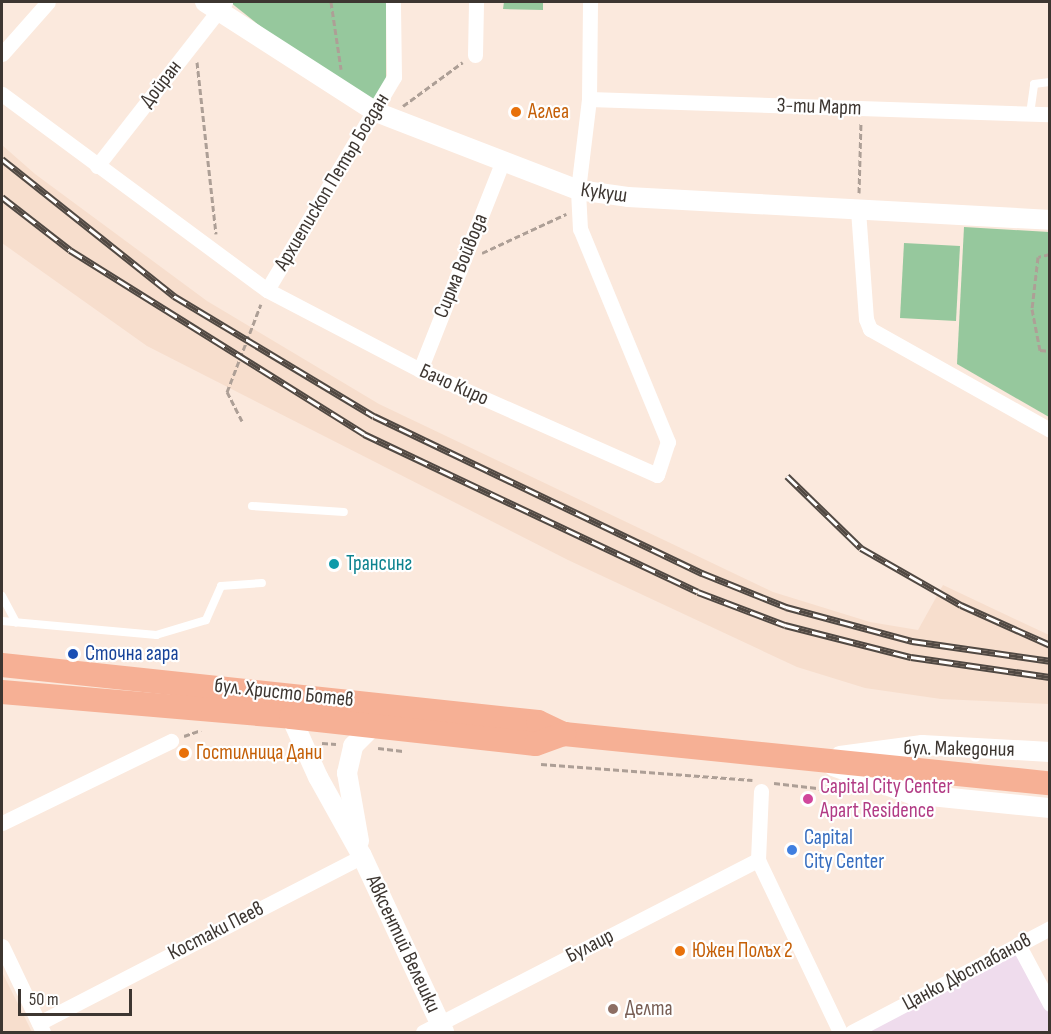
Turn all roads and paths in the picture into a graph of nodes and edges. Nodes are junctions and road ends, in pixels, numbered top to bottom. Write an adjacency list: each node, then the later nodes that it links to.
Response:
1 (48, 2): 8 (street)
2 (331, 2): 12 (path)
3 (393, 2): 18 (street, Архиепископ Петър Богдан)
4 (476, 2): 9 (street)
5 (590, 2): 14 (street)
6 (216, 4): 7 (street, Дойран); 12 (street, Кукуш)
7 (195, 39): 20 (street, Дойран); 25 (path)
8 (2, 54)
9 (475, 55): 18 (path)
10 (1050, 82): 16 (lane)
11 (2, 85): 13 (street, Бачо Киро)
12 (345, 94): 18 (street, Кукуш)
13 (8, 97): 20 (street, Бачо Киро)
14 (589, 99): 15 (street, 3-ти Март); 21 (street)
15 (861, 108): 16 (street, 3-ти Март); 22 (path)
16 (1030, 114): 17 (street, 3-ти Март)
17 (1050, 114)
18 (382, 115): 19 (street, Кукуш); 27 (street, Архиепископ Петър Богдан)
19 (502, 163): 21 (street, Кукуш); 26 (street, Сирма Войвода)
20 (97, 166): 25 (street, Бачо Киро)
21 (578, 199): 22 (street, Кукуш); 26 (path); 29 (street, Бачо Киро)
22 (858, 210): 23 (street, Кукуш); 31 (street)
23 (1050, 220)
24 (1050, 254): 28 (path)
25 (219, 255): 27 (street, Бачо Киро)
26 (462, 262): 29 (street, Сирма Войвода)
27 (267, 290): 29 (street, Бачо Киро); 30 (path)
28 (1050, 351)
29 (420, 370)
30 (242, 421)
31 (1050, 430)
32 (252, 506): 33 (lane)
33 (344, 512)
34 (262, 583): 37 (lane)
35 (2, 596): 37 (lane)
36 (2, 621): 37 (lane)
37 (16, 622)
38 (2, 665): 40 (main road, бул. Христо Ботев)
39 (2, 692): 41 (main road, бул. Христо Ботев)
40 (284, 692): 41 (main road); 43 (main road, бул. Христо Ботев)
41 (291, 717): 44 (main road, бул. Христо Ботев); 57 (street, Авксентий Велешки)
42 (203, 729): 45 (path)
43 (564, 734): 44 (main road, бул. Христо Ботев); 50 (main road, бул. Христо Ботев)
44 (376, 737): 48 (path); 57 (street, Авксентий Велешки)
45 (171, 741): 56 (street)
46 (315, 742): 47 (path)
47 (344, 745)
48 (411, 751)
49 (1048, 752): 50 (street, бул. Македония)
50 (819, 760): 52 (main road, бул. Христо Ботев); 55 (street, бул. Македония)
51 (535, 763): 54 (path)
52 (1050, 783)
53 (761, 791): 58 (street)
54 (860, 793)
55 (1048, 808)
56 (2, 823)
57 (362, 856): 63 (street, Костаки Пеев); 64 (street, Авксентий Велешки)
58 (758, 860): 64 (street, Булаир); 65 (street)
59 (1050, 928): 60 (street, Цанко Дюстабанов)
60 (1018, 944): 62 (street); 66 (street, Цанко Дюстабанов)
61 (2, 946): 63 (street)
62 (1050, 1004)
63 (41, 1028)
64 (436, 1030)
65 (840, 1032)
66 (852, 1032)

